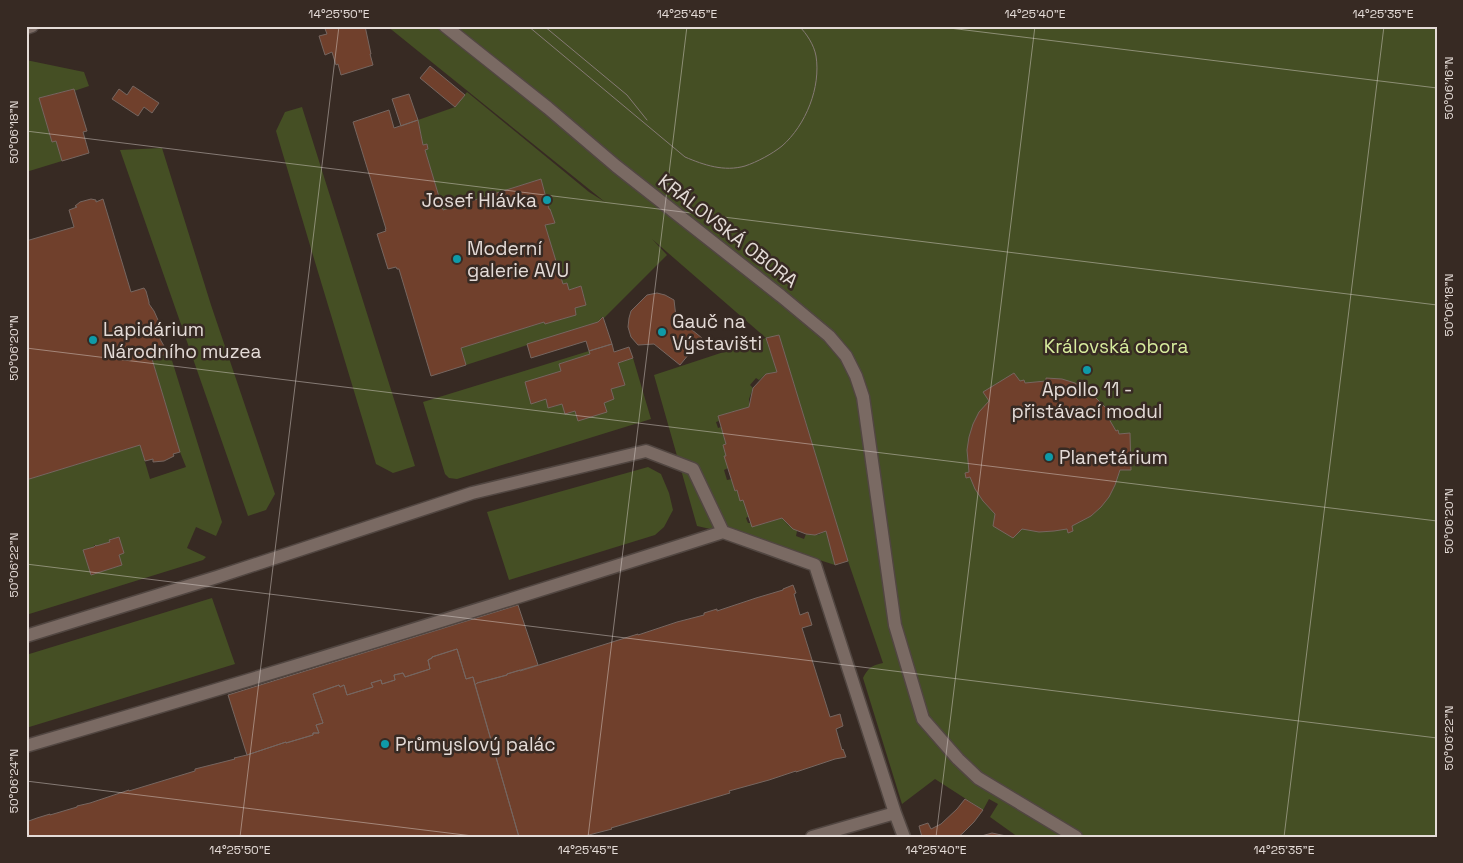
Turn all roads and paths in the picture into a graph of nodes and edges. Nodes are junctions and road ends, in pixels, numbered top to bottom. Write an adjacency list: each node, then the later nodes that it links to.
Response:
1 (32, 26): 3 (street)
2 (445, 26): 10 (street, KRÁLOVSKÁ OBORA)
3 (26, 28)
4 (724, 532): 5 (street); 6 (street); 7 (street)
5 (26, 636)
6 (26, 746)
7 (895, 813): 8 (street); 9 (street)
8 (812, 837)
9 (904, 837)
10 (1076, 837)

